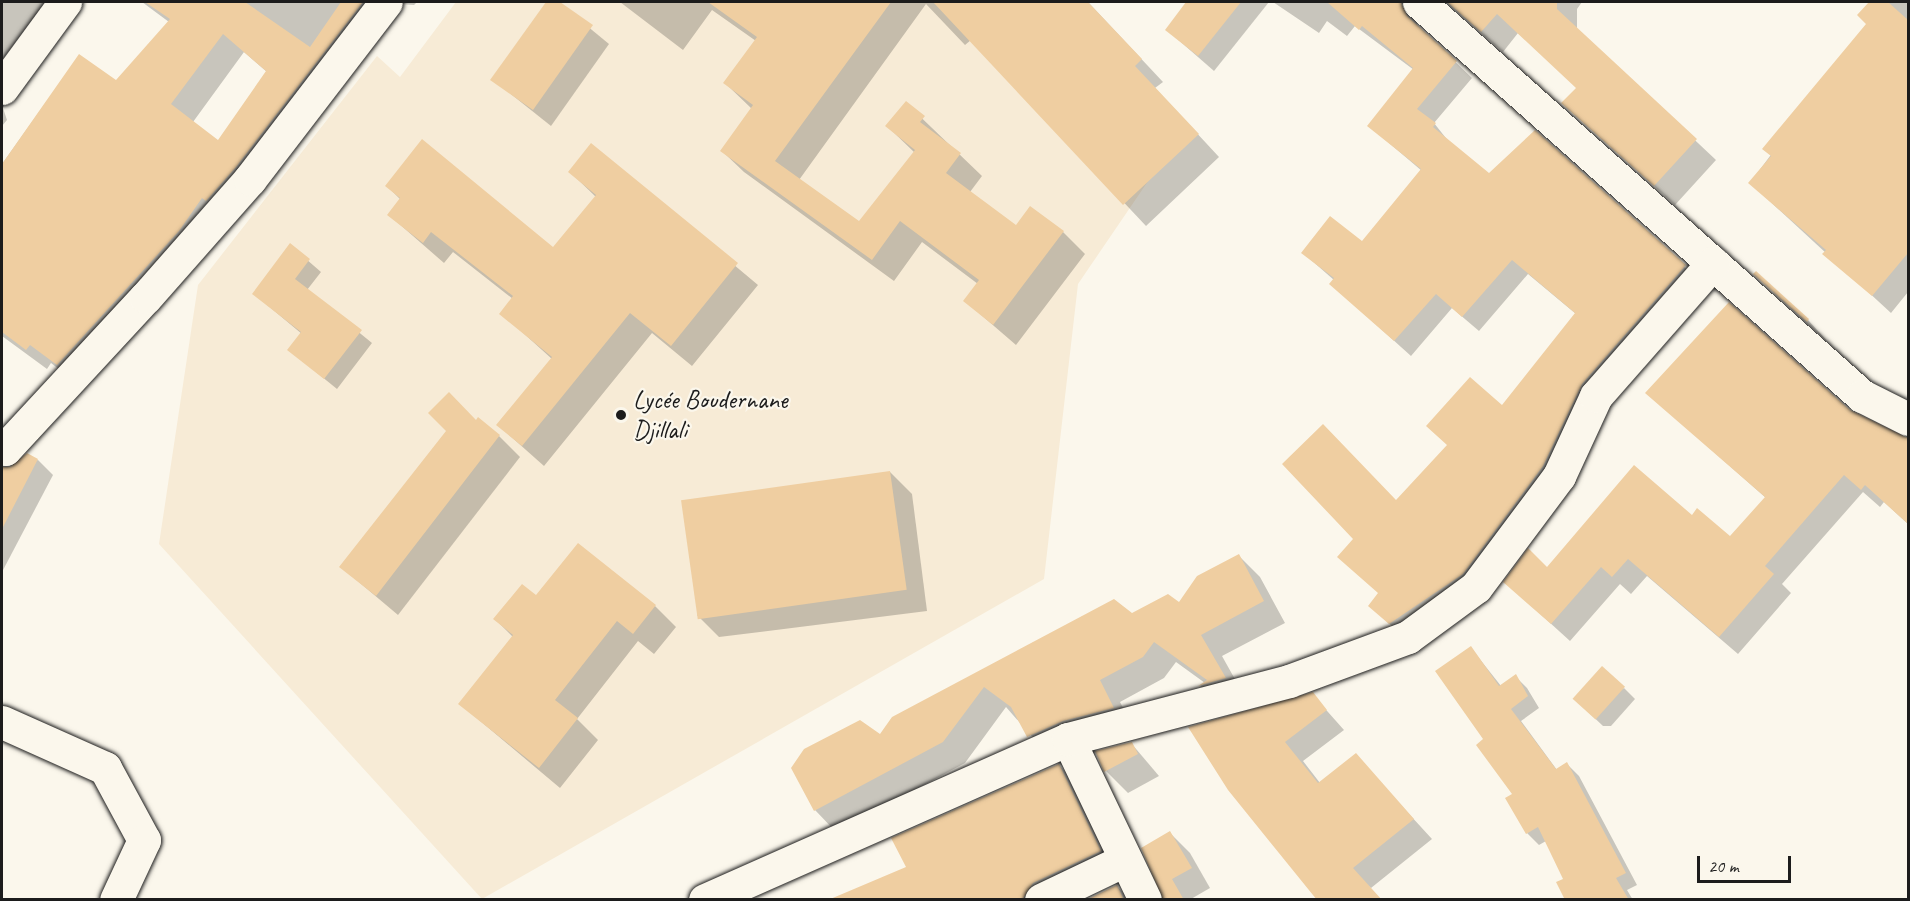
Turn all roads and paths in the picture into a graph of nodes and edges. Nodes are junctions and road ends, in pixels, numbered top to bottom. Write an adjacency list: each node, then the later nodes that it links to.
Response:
1 (65, 2): 4 (street)
2 (386, 2): 7 (street)
3 (1419, 2): 5 (street)
4 (2, 88)
5 (1713, 263): 6 (street); 9 (street)
6 (1908, 419)
7 (3, 457)
8 (2, 722): 11 (street)
9 (1068, 740): 10 (street); 12 (street)
10 (1125, 860): 13 (street); 14 (street)
11 (116, 900)
12 (705, 900)
13 (1041, 900)
14 (1145, 900)

